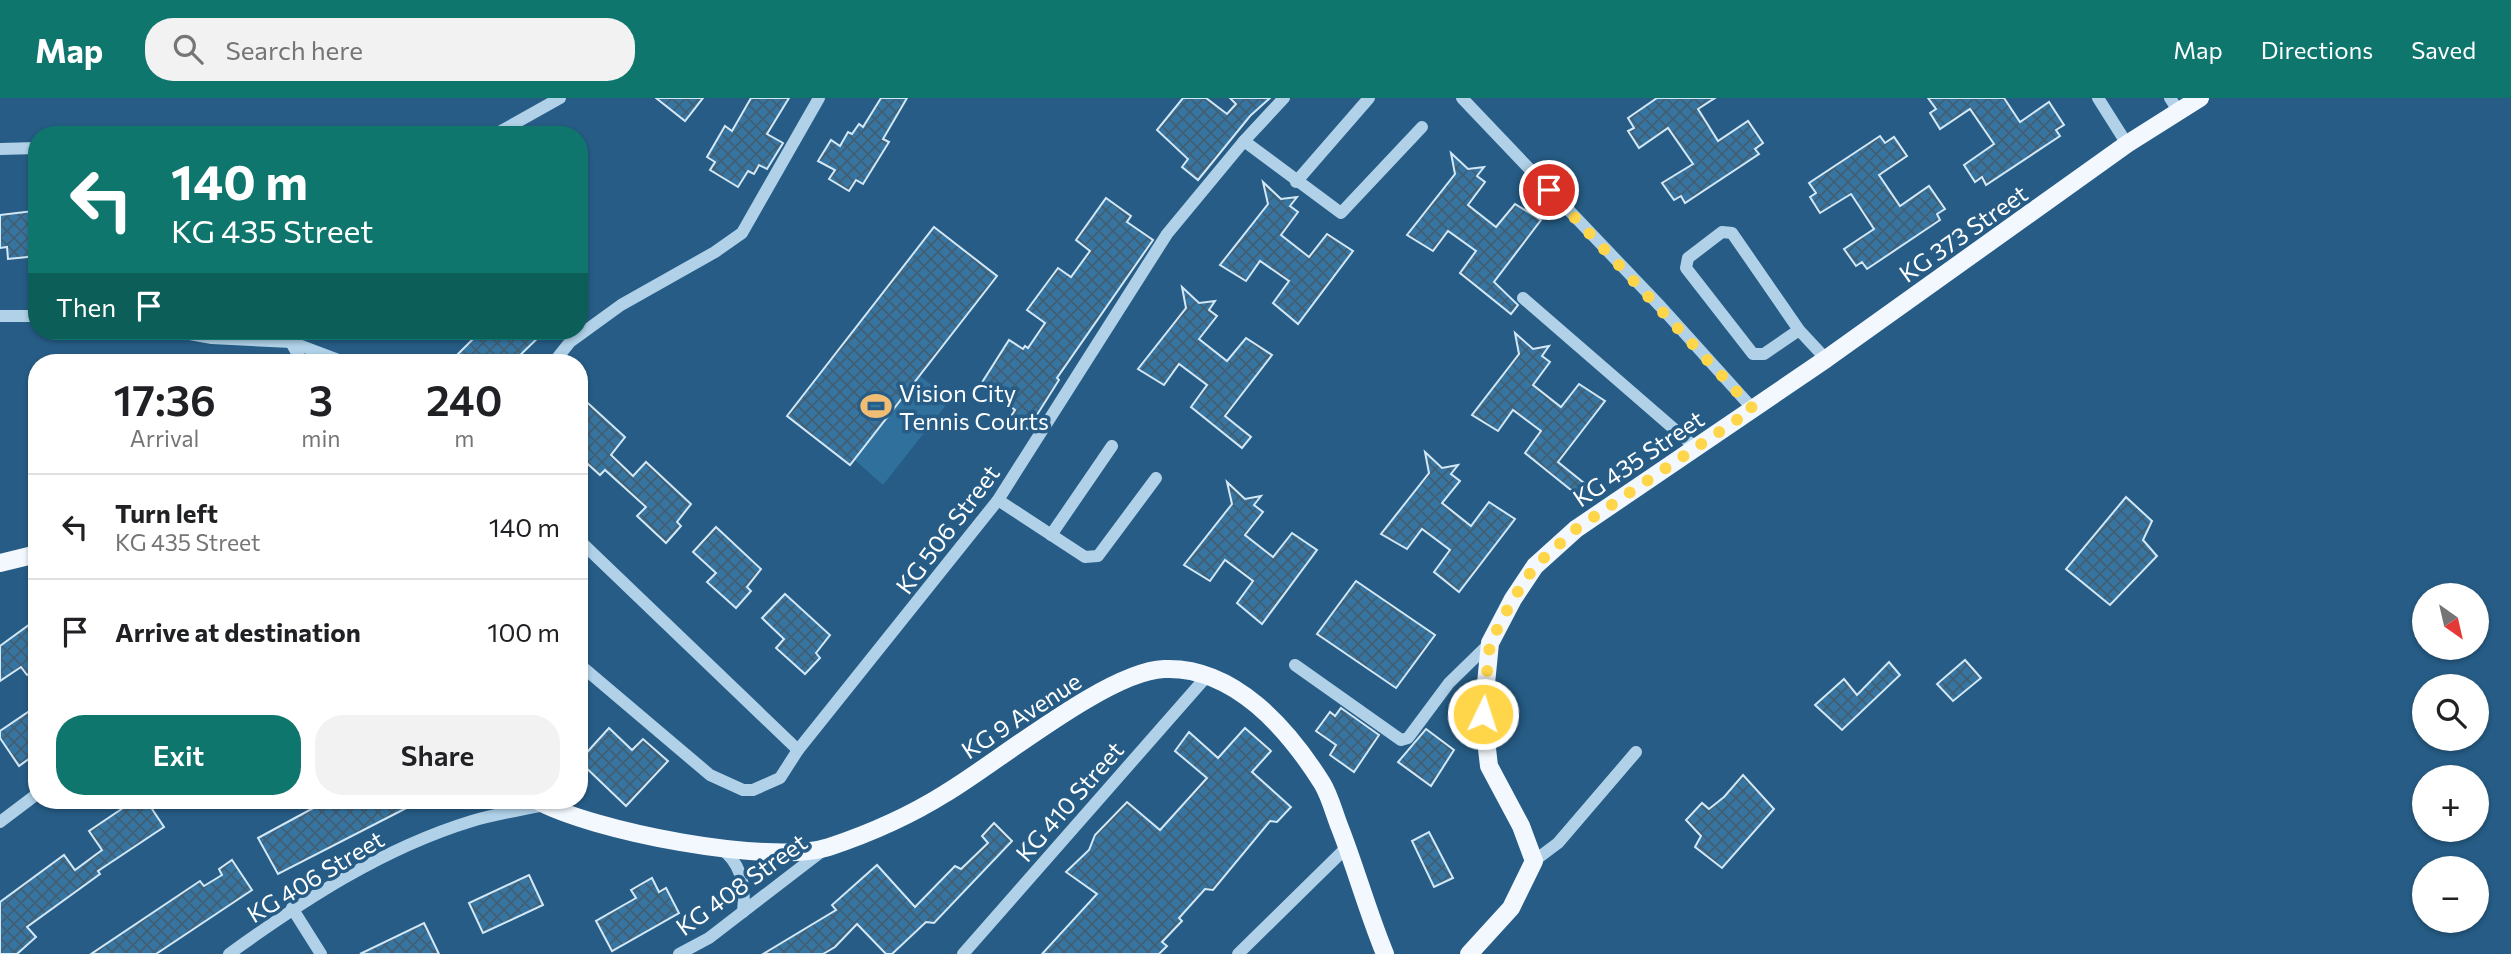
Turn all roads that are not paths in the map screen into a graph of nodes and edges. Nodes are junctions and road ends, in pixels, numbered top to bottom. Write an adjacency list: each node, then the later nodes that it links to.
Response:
1 (560, 98): 9 (street)
2 (819, 98): 19 (street)
3 (1284, 98): 11 (street, KG 506 Street)
4 (1369, 98): 15 (street)
5 (1462, 98): 28 (street)
6 (2098, 98): 12 (street)
7 (2200, 98): 8 (main road, KG 373 Street)
8 (2175, 105): 12 (main road, KG 373 Street)
9 (510, 126)
10 (1422, 127): 15 (street)
11 (1244, 141): 15 (street); 32 (street, KG 506 Street)
12 (2127, 144): 27 (main road, KG 373 Street)
13 (28, 148): 14 (street)
14 (0, 149)
15 (1296, 181)
16 (1523, 298): 30 (street)
17 (28, 316): 18 (street)
18 (0, 317)
19 (588, 329)
20 (1799, 330): 20 (street); 27 (street)
21 (252, 340): 23 (street)
22 (573, 340): 26 (street)
23 (291, 342): 24 (street); 25 (street)
24 (298, 354)
25 (323, 354)
26 (560, 354)
27 (1826, 359): 28 (main road, KG 373 Street)
28 (1753, 409): 30 (main road, KG 435 Street)
29 (1112, 446): 33 (street)
30 (1696, 448): 37 (main road, KG 435 Street)
31 (1156, 478): 33 (street)
32 (998, 500): 33 (street); 41 (street, KG 506 Street)
33 (1051, 535)
34 (588, 549): 41 (street)
35 (28, 556): 36 (main road)
36 (0, 564)
37 (1490, 643): 38 (street); 50 (main road, KG 435 Street)
38 (1295, 665)
39 (588, 672): 41 (street, KG 506 Street)
40 (1207, 676): 47 (main road, KG 9 Avenue); 49 (main road, KG 9 Avenue); 56 (street, KG 410 Street)
41 (798, 750)
42 (1636, 752): 50 (street)
43 (28, 801): 46 (street)
44 (516, 809): 51 (street, KG 406 Street)
45 (559, 809): 48 (main road, KG 9 Avenue)
46 (0, 822)
47 (1347, 847): 57 (street); 58 (main road, KG 9 Avenue)
48 (720, 848): 49 (main road, KG 9 Avenue); 52 (street)
49 (827, 848): 52 (street, KG 408 Street)
50 (1534, 861): 59 (main road)
51 (292, 908): 53 (street, KG 406 Street); 54 (street)
52 (743, 912): 55 (street, KG 408 Street)
53 (229, 954)
54 (321, 954)
55 (680, 954)
56 (963, 954)
57 (1238, 954)
58 (1385, 954)
59 (1469, 954)

